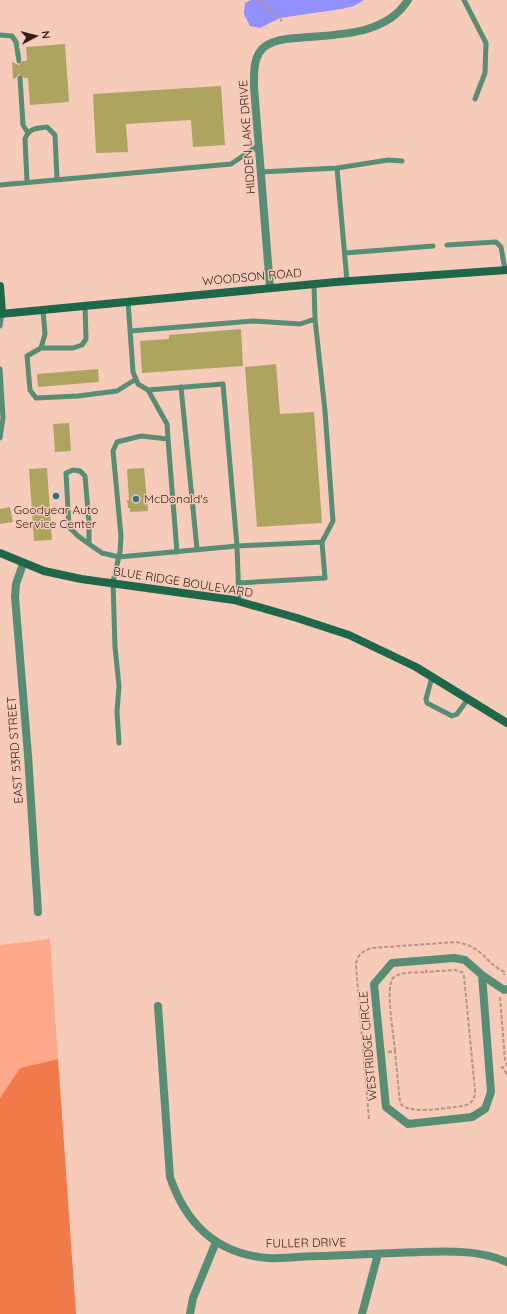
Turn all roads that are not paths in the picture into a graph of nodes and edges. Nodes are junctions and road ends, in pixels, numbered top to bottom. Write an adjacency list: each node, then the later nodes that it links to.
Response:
1 (408, 0): 8 (street, HIDDEN LAKE DRIVE)
2 (464, 0): 6 (lane)
3 (0, 35): 4 (lane)
4 (19, 61)
5 (20, 78): 7 (lane)
6 (475, 99)
7 (28, 133): 12 (lane); 13 (lane)
8 (259, 145): 11 (street, HIDDEN LAKE DRIVE); 12 (lane)
9 (402, 161): 10 (lane)
10 (338, 168): 11 (lane); 17 (lane)
11 (261, 172): 22 (street, HIDDEN LAKE DRIVE)
12 (57, 180): 13 (lane)
13 (28, 182): 14 (lane)
14 (0, 185)
15 (447, 245): 18 (lane)
16 (433, 246): 17 (lane)
17 (345, 253): 19 (lane)
18 (506, 270): 19 (street, WOODSON ROAD)
19 (347, 281): 20 (street, WOODSON ROAD)
20 (314, 284): 22 (street, WOODSON ROAD); 27 (lane)
21 (0, 286): 26 (street)
22 (270, 288): 23 (street, WOODSON ROAD)
23 (128, 302): 24 (street, WOODSON ROAD); 29 (lane)
24 (85, 306): 25 (street, WOODSON ROAD); 30 (lane)
25 (43, 310): 26 (street, WOODSON ROAD); 30 (lane)
26 (1, 314): 28 (lane)
27 (315, 319): 29 (lane); 37 (lane)
28 (0, 326)
29 (130, 331): 32 (lane)
30 (41, 348): 32 (lane)
31 (0, 369): 35 (lane)
32 (136, 379): 34 (lane)
33 (182, 387): 34 (lane); 39 (lane); 40 (lane)
34 (148, 390): 36 (lane)
35 (0, 438)
36 (168, 439): 41 (lane); 43 (lane)
37 (322, 542): 39 (lane); 46 (lane)
38 (89, 544): 38 (lane); 43 (lane)
39 (236, 546): 40 (lane); 46 (lane)
40 (197, 550): 41 (lane)
41 (177, 552): 43 (lane)
42 (0, 553): 44 (street, BLUE RIDGE BOULEVARD)
43 (119, 557): 45 (lane)
44 (23, 564): 45 (street, BLUE RIDGE BOULEVARD); 52 (street, EAST 53RD STREET)
45 (112, 582): 47 (street, BLUE RIDGE BOULEVARD); 51 (lane)
46 (238, 583): 47 (lane)
47 (239, 602): 48 (street, BLUE RIDGE BOULEVARD)
48 (432, 677): 49 (street, BLUE RIDGE BOULEVARD); 49 (lane)
49 (468, 699): 50 (street, BLUE RIDGE BOULEVARD)
50 (507, 723)
51 (119, 743)
52 (38, 912)
53 (482, 975): 53 (street, WESTRIDGE CIRCLE); 54 (street, WESTRIDGE CIRCLE)
54 (504, 992)
55 (158, 1006): 56 (street, FULLER DRIVE)
56 (216, 1242): 57 (street, FULLER DRIVE); 59 (street)
57 (378, 1254): 58 (street, FULLER DRIVE); 60 (street)
58 (507, 1262)
59 (190, 1314)
60 (362, 1314)

